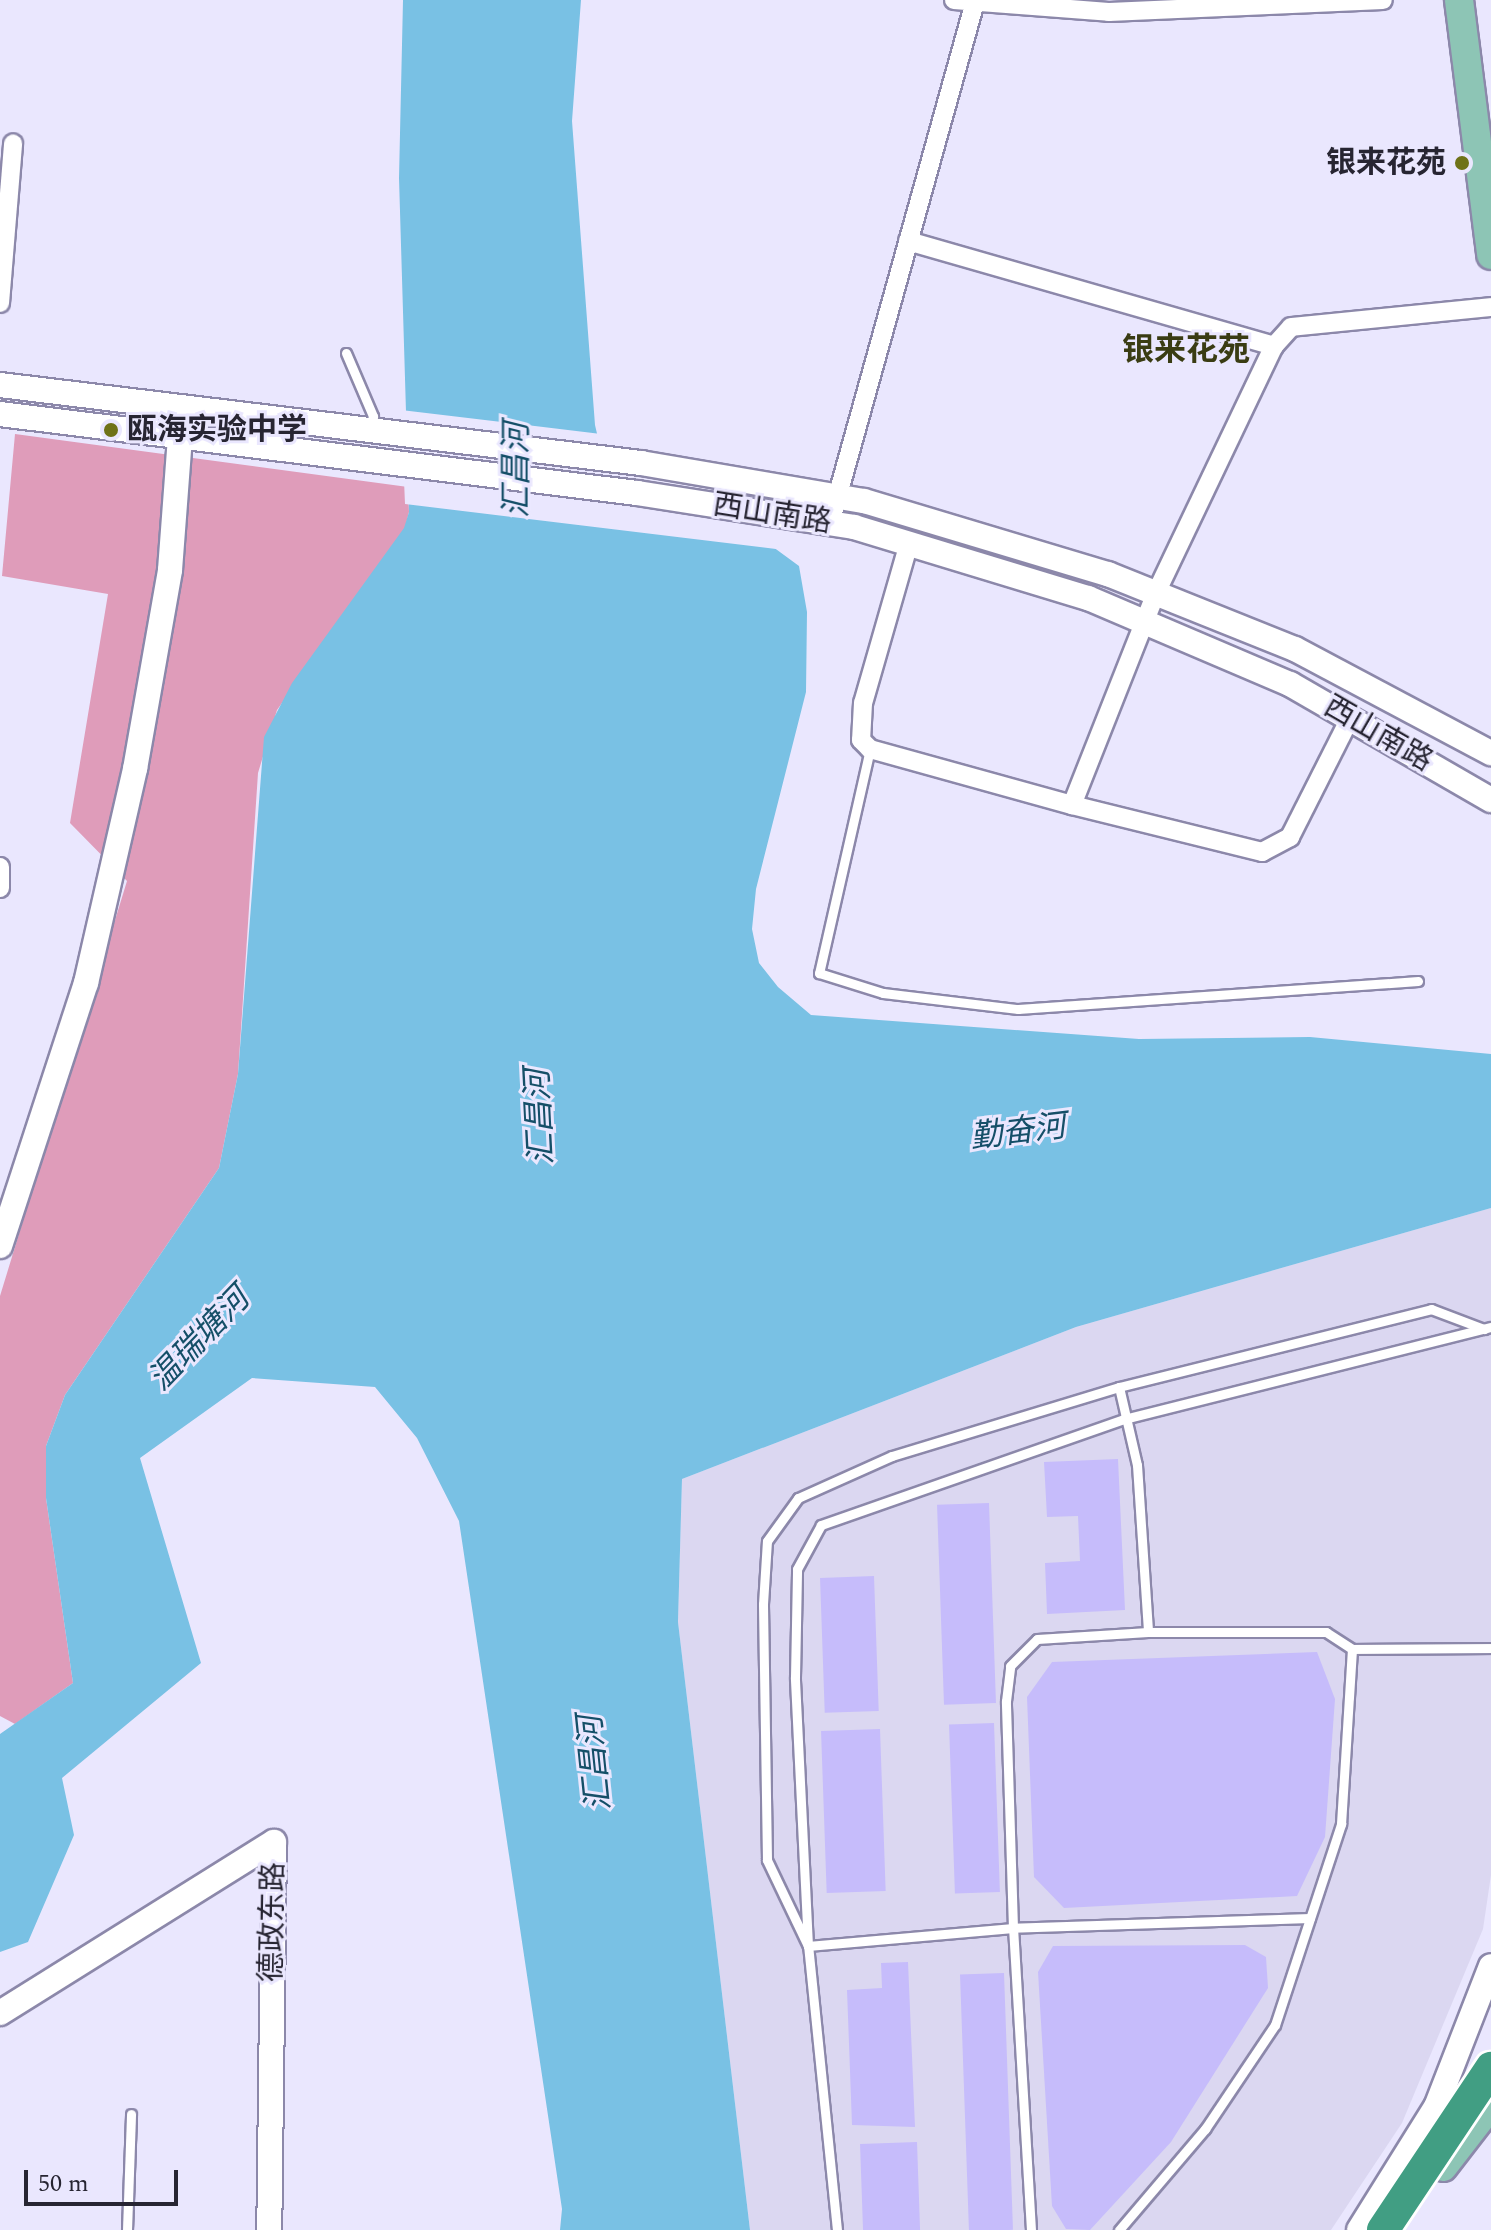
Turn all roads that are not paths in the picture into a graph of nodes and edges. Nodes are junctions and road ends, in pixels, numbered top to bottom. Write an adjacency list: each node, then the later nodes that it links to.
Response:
1 (954, 0): 4 (street)
2 (1383, 0): 4 (street)
3 (1459, 0): 7 (main road)
4 (975, 2): 6 (street)
5 (13, 144): 8 (street)
6 (908, 241): 10 (street); 16 (street)
7 (1491, 255)
8 (0, 303)
9 (1491, 307): 10 (street)
10 (1274, 346): 19 (street)
11 (346, 353): 14 (lane)
12 (0, 385): 14 (main road, 西山南路)
13 (0, 414): 15 (main road, 西山南路)
14 (369, 429): 16 (main road, 西山南路)
15 (180, 436): 17 (main road, 西山南路); 29 (main road)
16 (836, 496): 17 (street); 19 (main road, 西山南路)
17 (830, 523): 18 (main road, 西山南路)
18 (909, 543): 20 (main road, 西山南路); 22 (street)
19 (1156, 593): 20 (street); 23 (main road, 西山南路)
20 (1145, 622): 21 (main road, 西山南路); 25 (street)
21 (1350, 718): 24 (main road, 西山南路); 25 (street)
22 (870, 749): 25 (street); 28 (lane)
23 (1491, 753)
24 (1491, 800)
25 (1072, 805)
26 (0, 867): 27 (street)
27 (0, 888)
28 (1418, 981)
29 (0, 1246)
30 (1488, 1328): 31 (lane); 32 (lane)
31 (1119, 1387): 32 (lane); 38 (lane)
32 (1124, 1419): 33 (lane); 38 (lane)
33 (1148, 1632): 35 (lane); 37 (lane)
34 (1491, 1648): 35 (lane)
35 (1352, 1649): 36 (lane)
36 (1310, 1918): 37 (lane); 49 (lane)
37 (1013, 1928): 38 (lane); 48 (lane)
38 (808, 1946): 47 (lane)
39 (1491, 1966): 44 (main road)
40 (0, 2013): 46 (main road, 德政东路)
41 (1491, 2068): 44 (highway, bridge)
42 (1491, 2105): 50 (main road)
43 (131, 2114): 45 (lane)
44 (1370, 2225): 50 (lane)
45 (127, 2230)
46 (269, 2230)
47 (837, 2230)
48 (1031, 2230)
49 (1119, 2230)
50 (1395, 2230)

